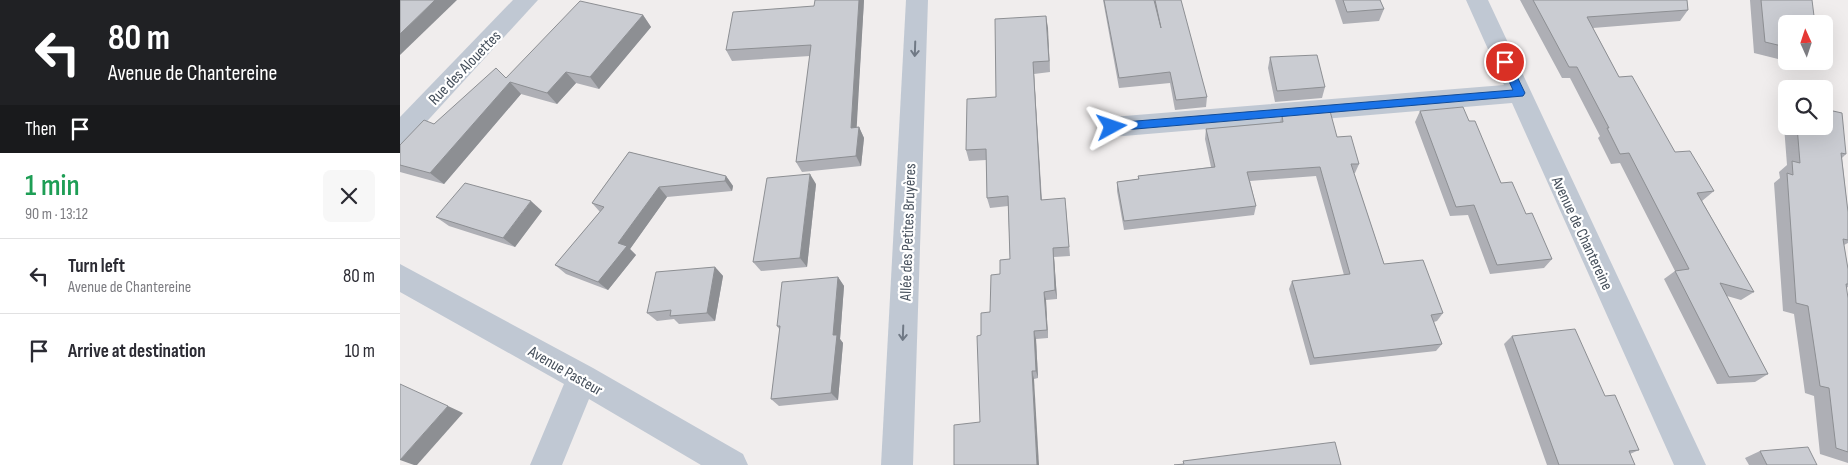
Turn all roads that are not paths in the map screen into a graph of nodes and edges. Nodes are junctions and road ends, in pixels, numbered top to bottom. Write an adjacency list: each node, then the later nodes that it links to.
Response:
1 (527, 0): 6 (street, Rue des Alouettes)
2 (917, 0): 11 (street, Allée des Petites Bruyères, one-way to 11)
3 (1477, 0): 4 (street, Avenue de Chantereine)
4 (1520, 93): 5 (street); 12 (street, Avenue de Chantereine)
5 (1112, 127)
6 (400, 134)
7 (400, 277): 8 (street, Avenue Pasteur)
8 (582, 378): 9 (street); 10 (street, Avenue Pasteur)
9 (546, 465)
10 (732, 465)
11 (897, 465)
12 (1690, 465)

